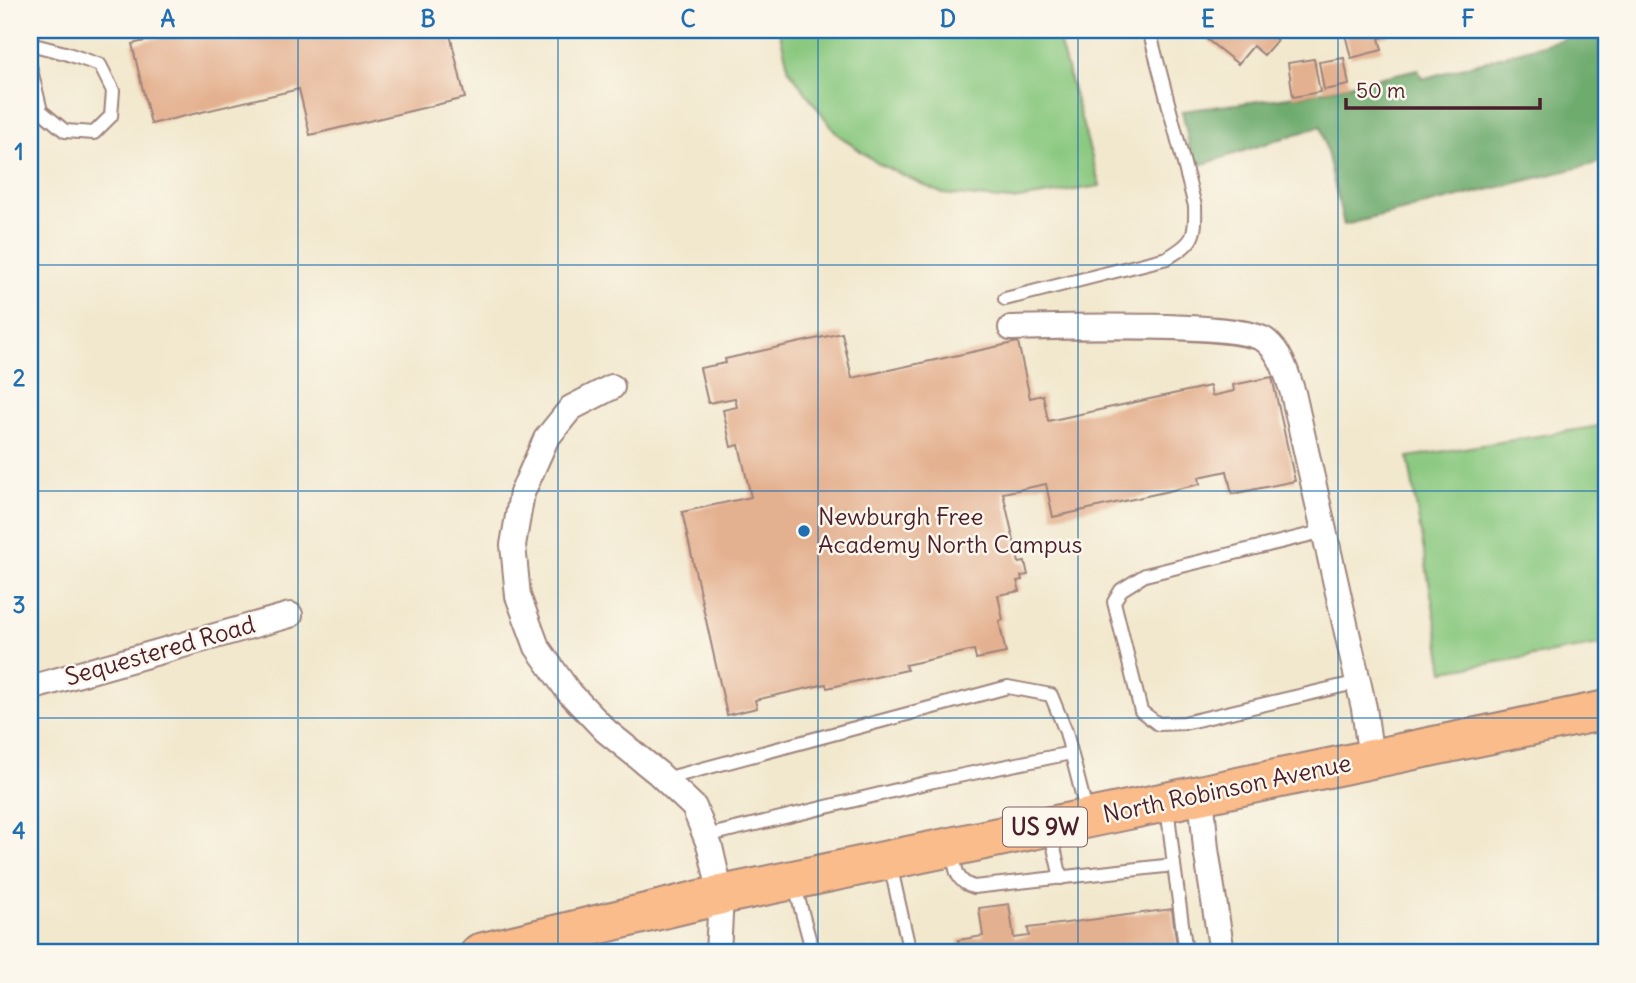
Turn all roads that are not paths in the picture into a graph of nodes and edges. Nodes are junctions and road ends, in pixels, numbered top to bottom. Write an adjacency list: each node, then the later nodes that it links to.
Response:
1 (1149, 30): 4 (lane)
2 (30, 44): 3 (lane)
3 (30, 66)
4 (1005, 299)
5 (1011, 328): 7 (street)
6 (612, 387): 14 (street)
7 (1325, 531): 9 (street); 9 (lane)
8 (290, 615): 10 (street, Sequestered Road)
9 (1359, 682): 13 (street)
10 (30, 688)
11 (1606, 710): 13 (highway, North Robinson Avenue / US 9W)
12 (1071, 753): 14 (lane); 16 (lane); 18 (lane)
13 (1371, 759): 15 (highway, North Robinson Avenue / US 9W)
14 (665, 779): 18 (street)
15 (1184, 798): 16 (highway, North Robinson Avenue / US 9W); 21 (lane); 30 (street)
16 (1088, 818): 17 (highway, North Robinson Avenue / US 9W)
17 (1049, 826): 19 (highway, North Robinson Avenue / US 9W); 22 (lane)
18 (706, 836): 24 (street)
19 (952, 846): 20 (highway, North Robinson Avenue / US 9W); 22 (lane)
20 (889, 860): 23 (highway, North Robinson Avenue / US 9W); 28 (lane)
21 (1174, 865): 22 (lane); 29 (lane)
22 (1061, 878)
23 (793, 880): 24 (highway, North Robinson Avenue / US 9W); 27 (lane)
24 (722, 895): 25 (highway, North Robinson Avenue / US 9W); 26 (street)
25 (480, 953)
26 (718, 953)
27 (813, 953)
28 (910, 953)
29 (1186, 953)
30 (1222, 953)

